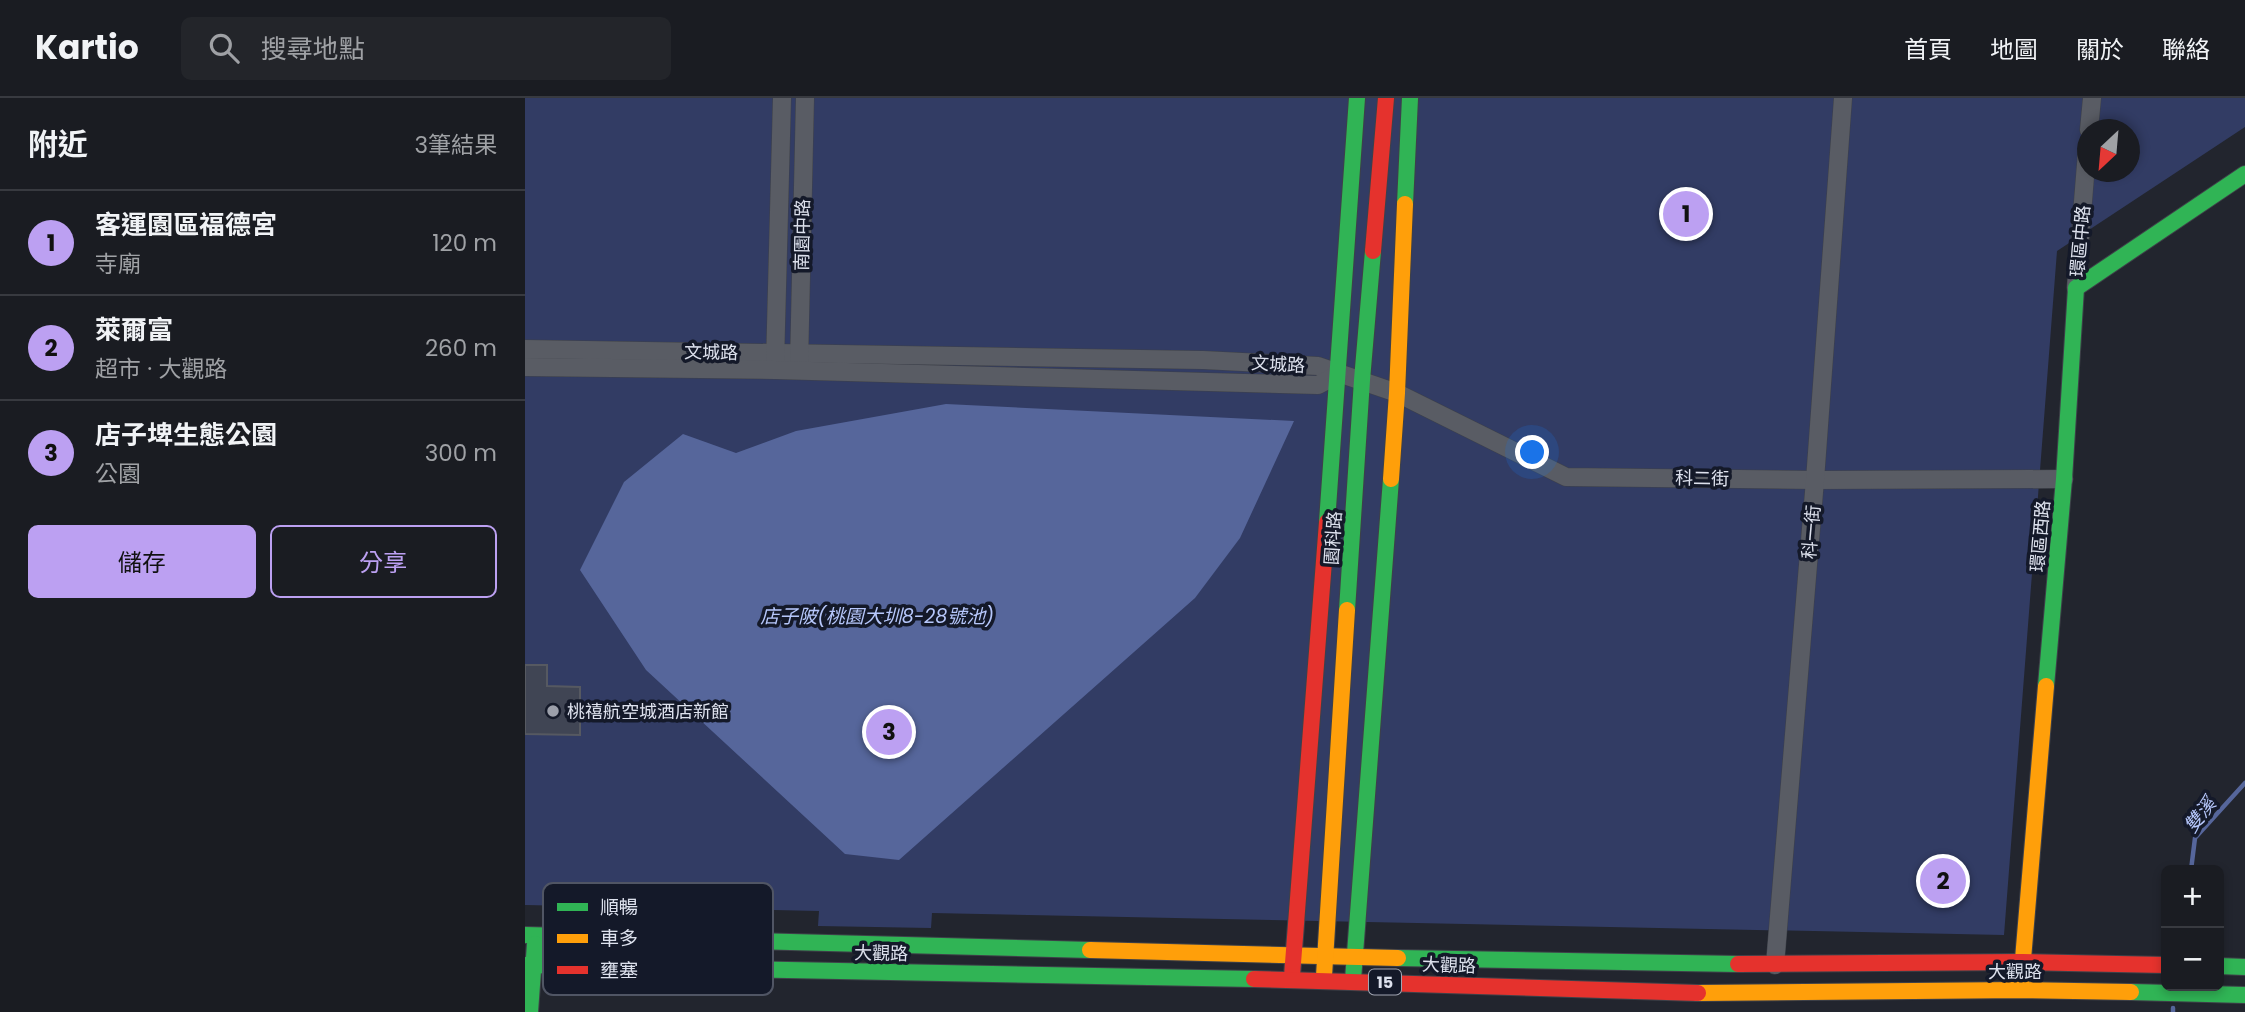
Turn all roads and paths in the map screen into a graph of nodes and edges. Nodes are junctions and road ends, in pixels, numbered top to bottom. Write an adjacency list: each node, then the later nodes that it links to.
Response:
1 (782, 98): 14 (street, 南園中路)
2 (806, 98): 13 (street, 南園中路)
3 (1357, 98): 17 (street)
4 (1386, 98): 18 (street, 園科路)
5 (1410, 98): 19 (street)
6 (1843, 98): 21 (street, 科一街)
7 (2092, 98): 8 (street)
8 (2090, 119)
9 (2245, 174): 11 (street)
10 (2085, 182): 11 (street, 環區中路)
11 (2076, 288): 20 (street, 環區西路)
12 (525, 349): 14 (street, 文城路)
13 (799, 353): 14 (street, 文城路); 16 (street, 南園中路); 17 (street, 文城路)
14 (776, 362): 15 (street, 文城路); 16 (street, 文城路)
15 (525, 367)
16 (799, 372): 17 (street, 文城路)
17 (1339, 374): 18 (street, 科二街); 24 (street)
18 (1362, 380): 19 (street, 科二街); 25 (street, 園科路)
19 (1397, 393): 21 (street, 科二街); 26 (street)
20 (2064, 479): 21 (street, 科二街); 27 (street, 環區西路)
21 (1815, 480): 28 (street, 科一街)
22 (530, 935): 30 (street)
23 (773, 941): 24 (street, 大觀路 / 15)
24 (1293, 955): 25 (street, 大觀路 / 15); 34 (street)
25 (1324, 956): 26 (street, 大觀路 / 15); 35 (street, 園科路)
26 (1355, 957): 28 (street, 大觀路 / 15); 36 (street)
27 (2022, 962): 28 (street, 大觀路 / 15); 29 (street, 大觀路 / 15); 37 (street, 環區西路)
28 (1775, 965)
29 (2161, 965)
30 (530, 966): 39 (street)
31 (2224, 966): 32 (street)
32 (2245, 967)
33 (773, 970): 34 (street, 大觀路 / 15)
34 (1291, 980): 35 (street, 大觀路 / 15)
35 (1323, 981): 36 (street, 大觀路 / 15)
36 (1353, 981): 37 (street, 大觀路 / 15)
37 (2021, 990): 38 (street, 大觀路 / 15)
38 (2245, 995)
39 (530, 1012)

